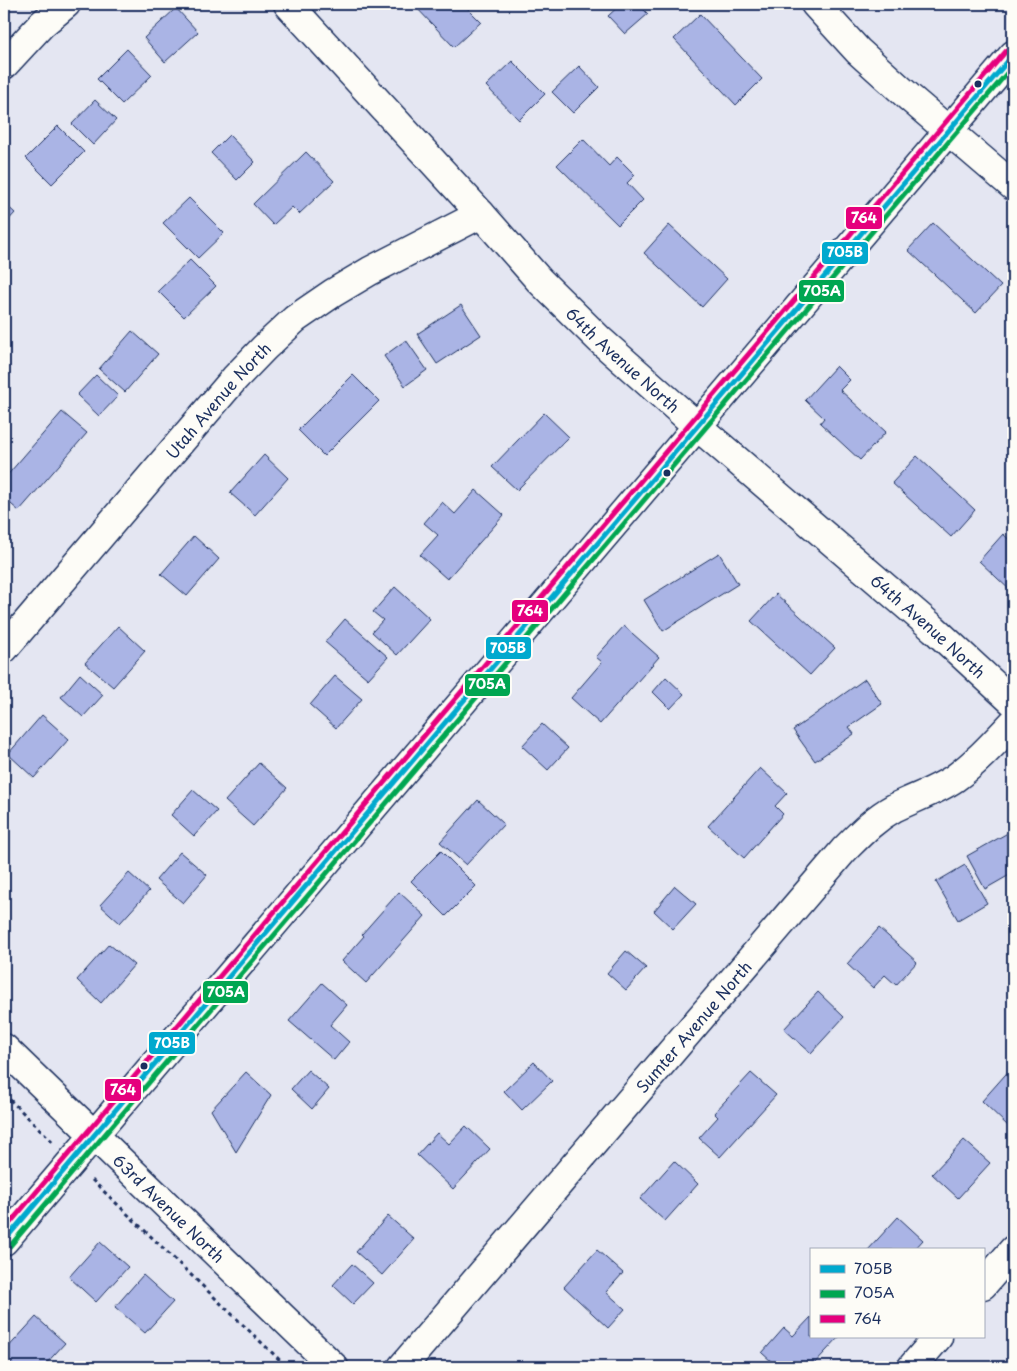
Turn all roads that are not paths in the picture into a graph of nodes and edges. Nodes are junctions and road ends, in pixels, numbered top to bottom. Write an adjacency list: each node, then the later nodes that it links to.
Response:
1 (66, 4): 5 (street)
2 (288, 4): 8 (street, 64th Avenue North)
3 (815, 4): 6 (street)
4 (1013, 55): 6 (street)
5 (4, 65)
6 (949, 130): 7 (street); 9 (street)
7 (1013, 186)
8 (481, 214): 9 (street, 64th Avenue North); 10 (street, Utah Avenue North)
9 (697, 426): 11 (street, 64th Avenue North); 14 (street)
10 (4, 649)
11 (1013, 702)
12 (1013, 722): 20 (street, Sumter Avenue North)
13 (4, 1048): 14 (street, 63rd Avenue North)
14 (94, 1134): 15 (street); 19 (street, 63rd Avenue North)
15 (4, 1241)
16 (1013, 1250): 17 (street)
17 (984, 1283)
18 (937, 1338): 21 (street)
19 (334, 1367)
20 (402, 1367)
21 (912, 1367)

